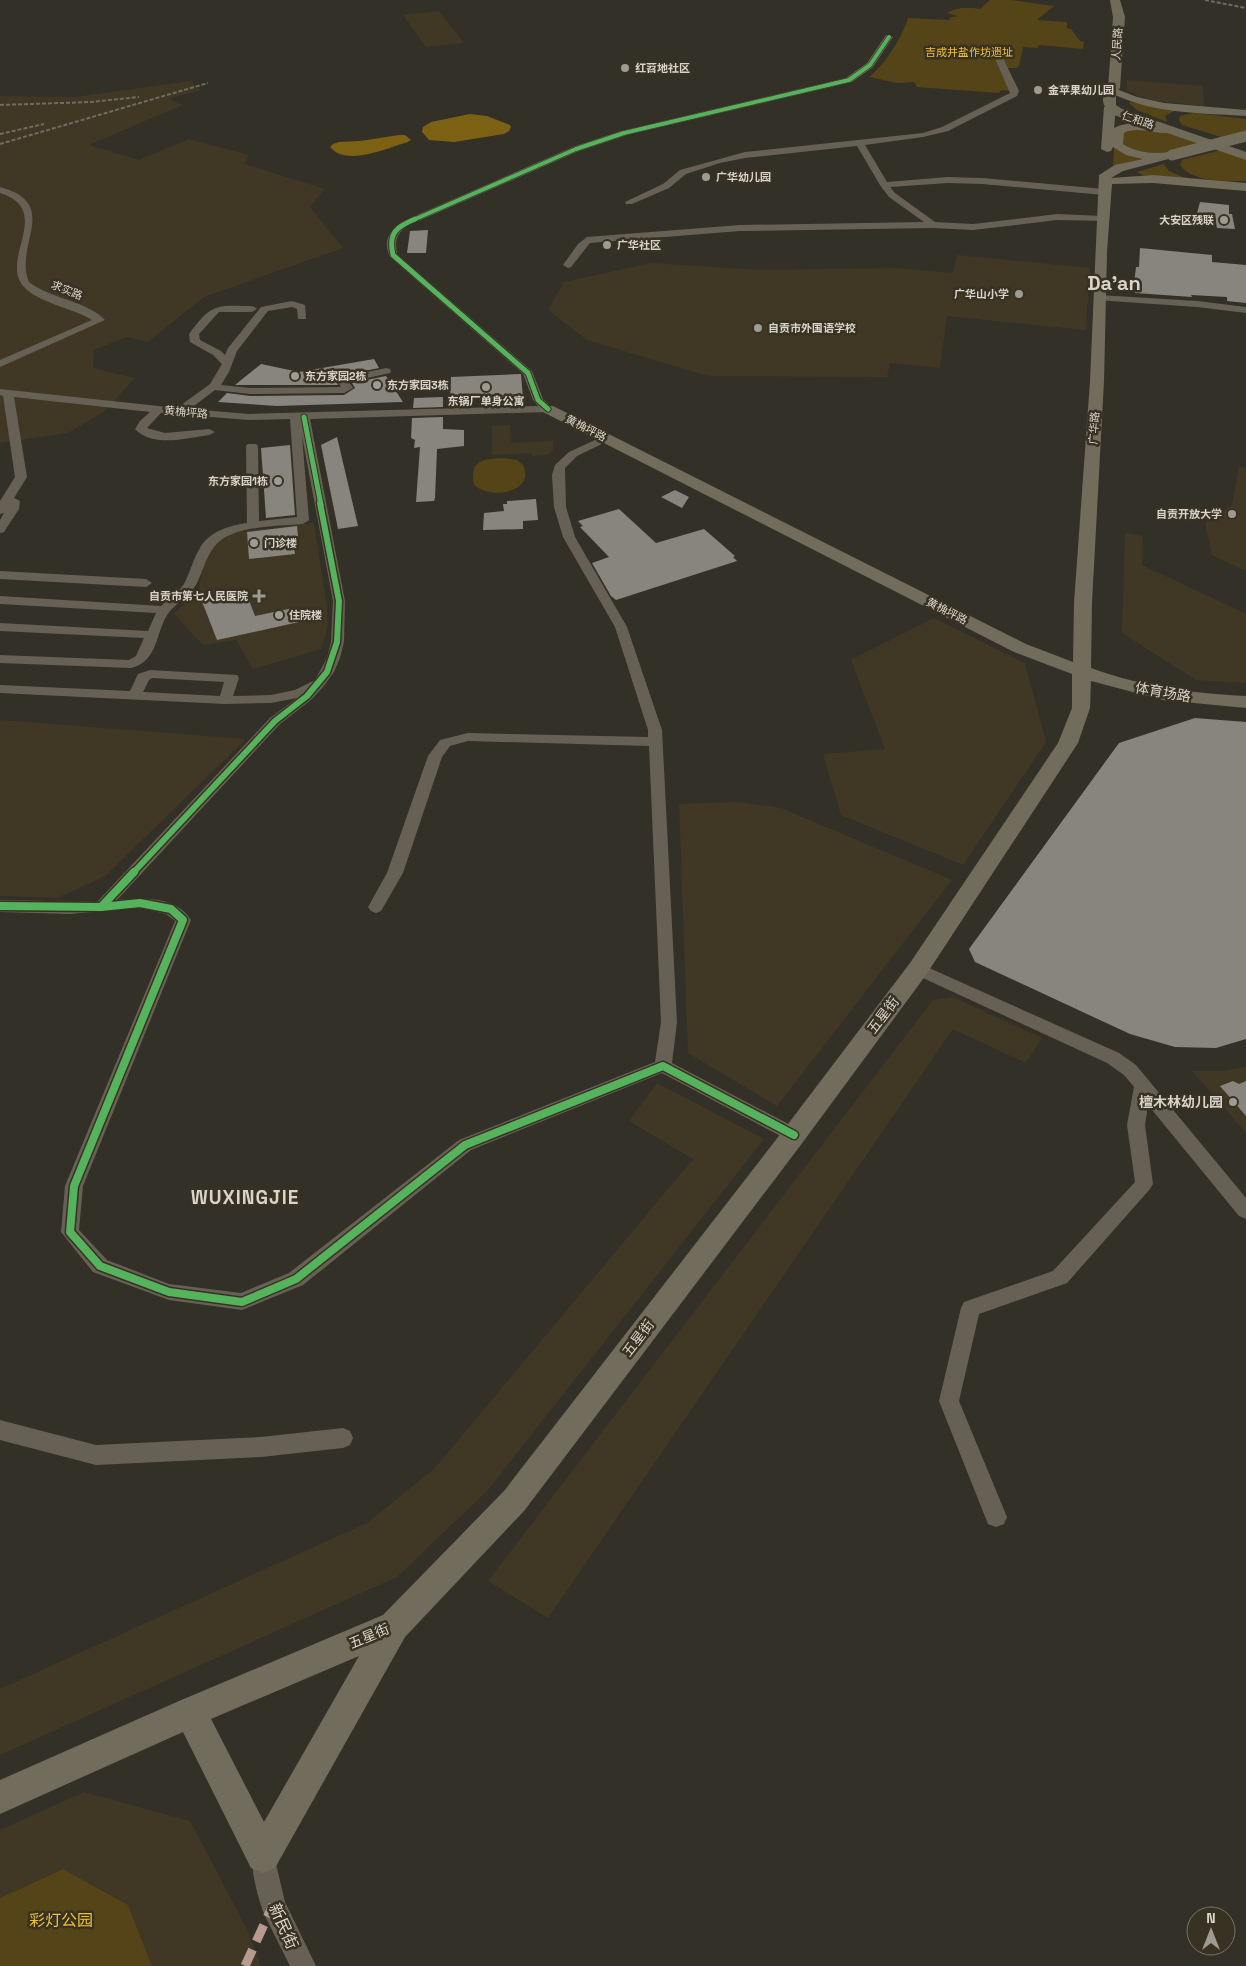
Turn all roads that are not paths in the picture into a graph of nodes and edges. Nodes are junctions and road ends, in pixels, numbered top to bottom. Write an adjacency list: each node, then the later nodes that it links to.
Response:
1 (1115, 0): 4 (main road, 人民路)
2 (888, 37): 32 (street)
3 (998, 56): 10 (street)
4 (1116, 91): 5 (main road, 仁和路); 6 (main road); 7 (main road, 仁和路)
5 (1110, 107): 7 (main road, 仁和路); 14 (main road, 广华路)
6 (1246, 114): 7 (main road)
7 (1173, 129): 11 (main road, 仁和路); 12 (main road, 仁和路); 13 (main road)
8 (1246, 136): 13 (main road, bridge)
9 (1246, 141): 13 (main road)
10 (860, 144): 16 (street); 19 (street)
11 (1246, 150)
12 (1246, 156)
13 (1175, 162): 14 (main road); 15 (main road)
14 (1107, 183): 16 (street); 17 (main road); 20 (main road, 广华路)
15 (1246, 183)
16 (884, 185): 21 (street)
17 (1246, 187)
18 (0, 190): 27 (street, 求实路)
19 (629, 202)
20 (1102, 219): 21 (street); 23 (main road, 广华路)
21 (933, 225): 22 (street)
22 (568, 265)
23 (1099, 298): 25 (street); 50 (main road, 广华路)
24 (252, 309): 28 (street)
25 (1246, 310)
26 (302, 317): 28 (street)
27 (0, 364)
28 (227, 364): 30 (street)
29 (386, 371): 30 (street)
30 (214, 386): 34 (street)
31 (4, 392): 33 (street, 黄桷坪路); 39 (street)
32 (548, 409): 35 (street, 黄桷坪路); 37 (main road, 黄桷坪路)
33 (158, 410): 34 (street, 黄桷坪路); 36 (street)
34 (179, 412): 35 (street, 黄桷坪路)
35 (300, 417): 41 (street); 51 (street)
36 (210, 432)
37 (606, 438): 50 (main road, 黄桷坪路); 56 (street)
38 (252, 446): 41 (street)
39 (16, 487): 40 (street); 42 (street)
40 (0, 510)
41 (253, 526): 46 (street)
42 (0, 529)
43 (0, 575): 44 (street)
44 (146, 584)
45 (0, 600): 46 (street)
46 (164, 610): 48 (street)
47 (0, 627): 48 (street)
48 (154, 635): 49 (street)
49 (0, 659)
50 (1082, 672): 55 (main road, 体育场路); 60 (main road, 五星街)
51 (325, 678): 54 (street); 58 (street)
52 (0, 689): 53 (street)
53 (136, 695): 54 (street); 54 (street)
54 (224, 700)
55 (1246, 702)
56 (657, 742): 59 (street); 61 (street)
57 (0, 906): 58 (street)
58 (101, 907): 61 (street)
59 (376, 907)
60 (918, 969): 62 (street); 63 (main road, 五星街)
61 (663, 1066): 63 (street)
62 (1143, 1085): 64 (street); 67 (street)
63 (794, 1135): 68 (main road, 五星街)
64 (1246, 1211)
65 (0, 1430): 66 (street)
66 (343, 1438)
67 (996, 1517)
68 (394, 1626): 69 (main road, 五星街); 71 (main road)
69 (190, 1712): 70 (main road, 五星街); 71 (main road)
70 (0, 1798)
71 (263, 1856): 72 (street, 新民街)
72 (303, 1966)

